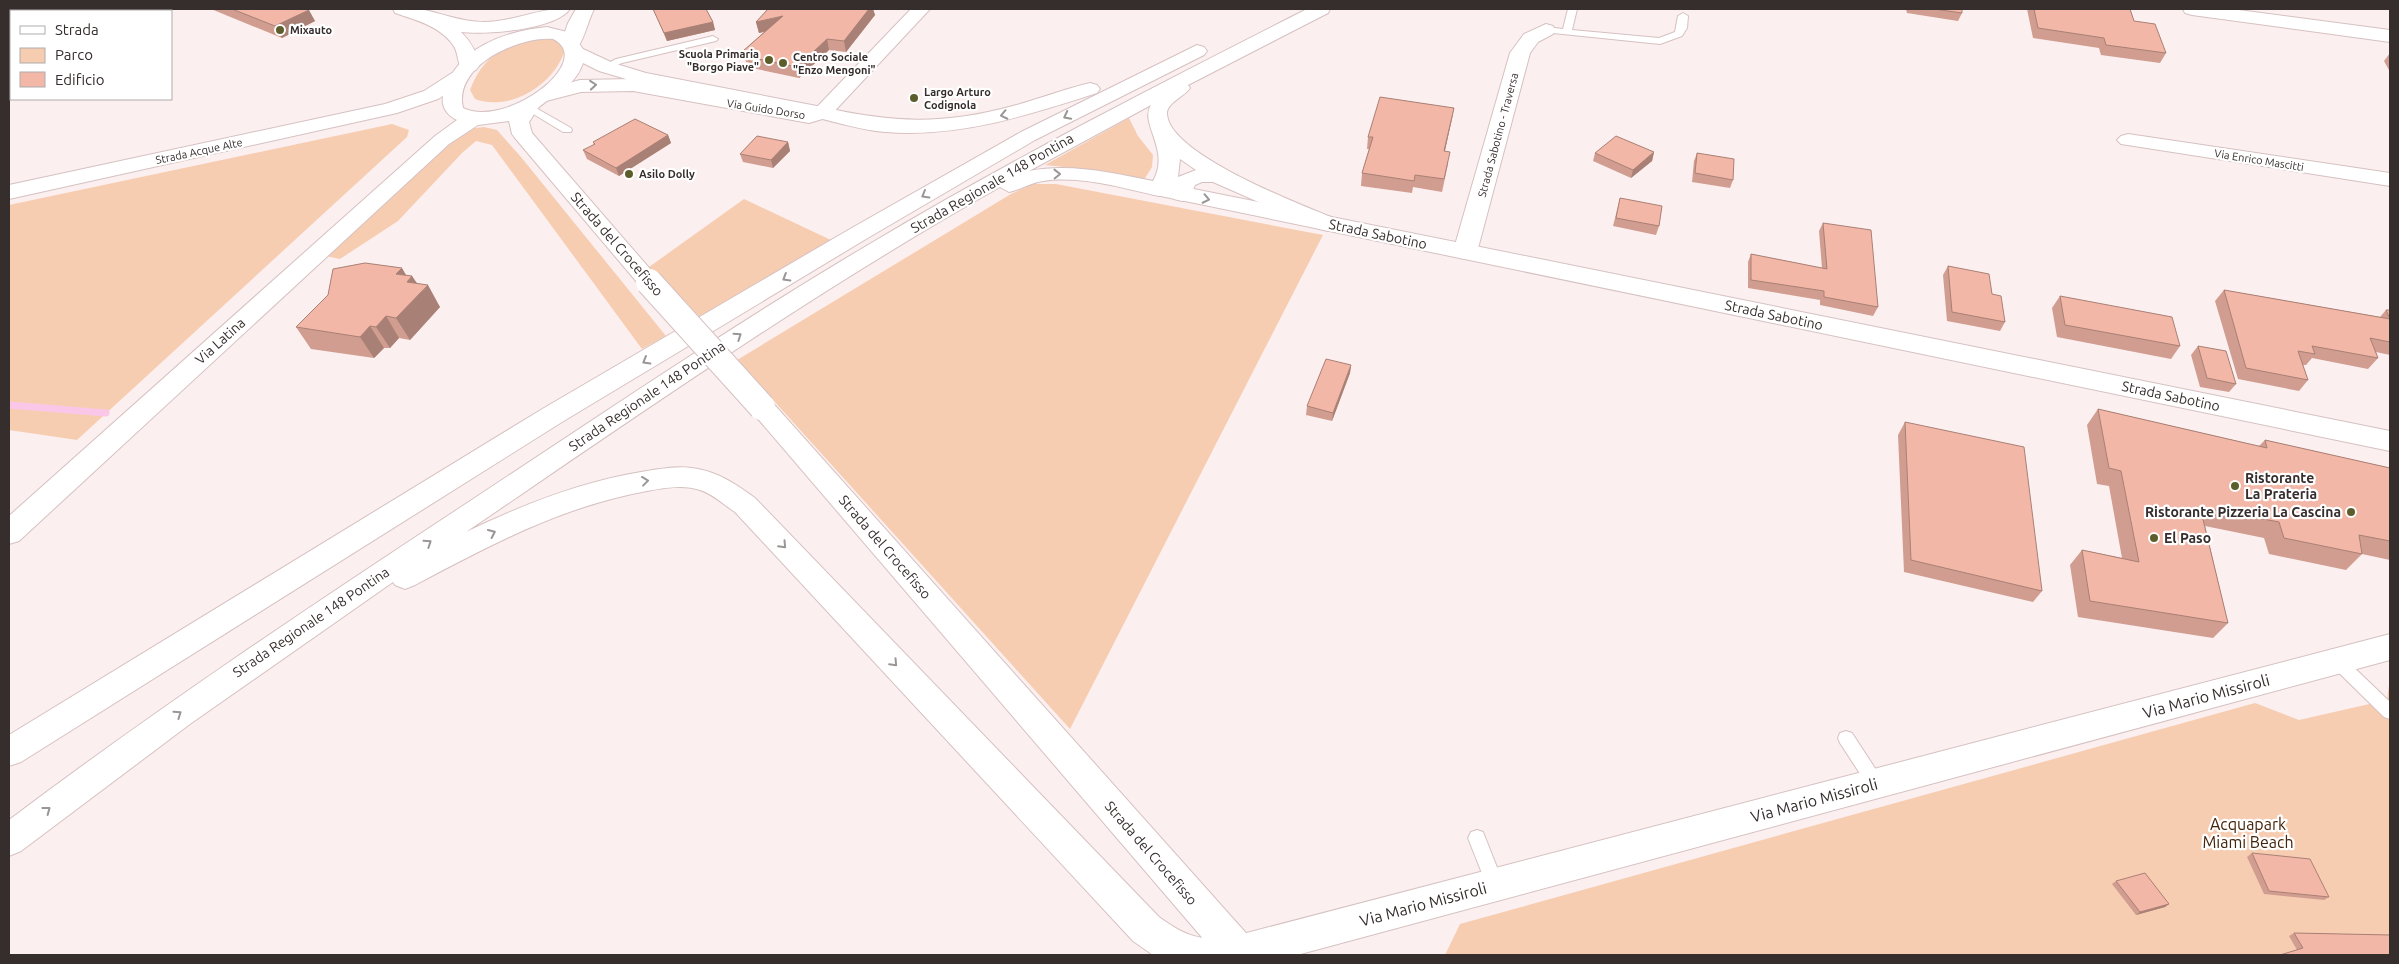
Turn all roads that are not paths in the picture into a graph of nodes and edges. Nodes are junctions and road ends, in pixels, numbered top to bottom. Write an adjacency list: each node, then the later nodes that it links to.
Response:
1 (402, 9): 11 (main road)
2 (561, 9): 12 (main road)
3 (576, 9): 15 (main road, Strada Acque Alte)
4 (585, 9): 19 (main road)
5 (921, 9): 26 (main road)
6 (1283, 9): 18 (main road, Strada Regionale 148 Pontina)
7 (1321, 9): 18 (main road, Strada Regionale 148 Pontina)
8 (1572, 9): 14 (lane)
9 (2192, 9): 16 (main road)
10 (1683, 16): 14 (lane)
11 (434, 21): 12 (main road); 21 (main road)
12 (474, 29): 15 (main road, Via Guido Dorso)
13 (1546, 30): 14 (lane); 40 (main road, Strada Sabotino - Traversa)
14 (1568, 32)
15 (529, 35): 19 (main road, Via Guido Dorso); 21 (main road, Strada Acque Alte)
16 (2390, 36)
17 (714, 39): 20 (lane)
18 (1220, 45): 26 (main road, one-way to 26); 29 (main road); 39 (main road, Strada Regionale 148 Pontina); 48 (main road, Strada Regionale 148 Pontina, one-way to 48)
19 (573, 47): 20 (main road, Via Guido Dorso); 22 (main road)
20 (606, 67): 26 (main road, Via Guido Dorso)
21 (464, 72): 24 (main road, Via Latina); 25 (main road, Strada Acque Alte)
22 (546, 95): 23 (main road); 26 (main road, Via Guido Dorso, one-way to 26)
23 (529, 107): 27 (main road, Via Latina); 28 (lane); 31 (main road, Strada del Crocefisso)
24 (453, 108): 25 (main road, Strada Acque Alte); 27 (main road, Strada del Crocefisso); 32 (main road, Via Latina)
25 (390, 109): 36 (main road, Strada Acque Alte)
26 (822, 113)
27 (484, 118): 31 (main road, Strada del Crocefisso); 32 (main road, Via Latina)
28 (567, 130)
29 (1165, 137): 33 (main road); 35 (main road)
30 (2128, 140): 34 (main road, Via Enrico Mascitti)
31 (527, 142): 53 (main road, Strada del Crocefisso, bridge)
32 (432, 149): 42 (main road, Via Latina)
33 (1225, 178): 37 (main road); 38 (main road)
34 (2390, 180)
35 (1159, 189): 37 (main road, Strada Sabotino); 39 (main road, Strada Sabotino, one-way to 35)
36 (9, 192)
37 (1182, 194): 38 (main road, Strada Sabotino, one-way to 38)
38 (1328, 224): 40 (main road, Strada Sabotino)
39 (884, 245): 43 (main road, Strada Regionale 148 Pontina, one-way to 39)
40 (1465, 252): 41 (main road, Strada Sabotino)
41 (2390, 441)
42 (9, 533)
43 (277, 644): 51 (main road, Strada Regionale 148 Pontina, one-way to 43); 53 (main road, one-way to 53)
44 (2390, 647): 45 (main road, Via Mario Missiroli)
45 (2337, 661): 46 (lane); 49 (main road, Via Mario Missiroli)
46 (2390, 712)
47 (1846, 738): 49 (lane)
48 (9, 752)
49 (1876, 784): 52 (main road, Via Mario Missiroli)
50 (1477, 838): 52 (lane)
51 (9, 840)
52 (1494, 885): 53 (main road, Via Mario Missiroli)
53 (1224, 955)

